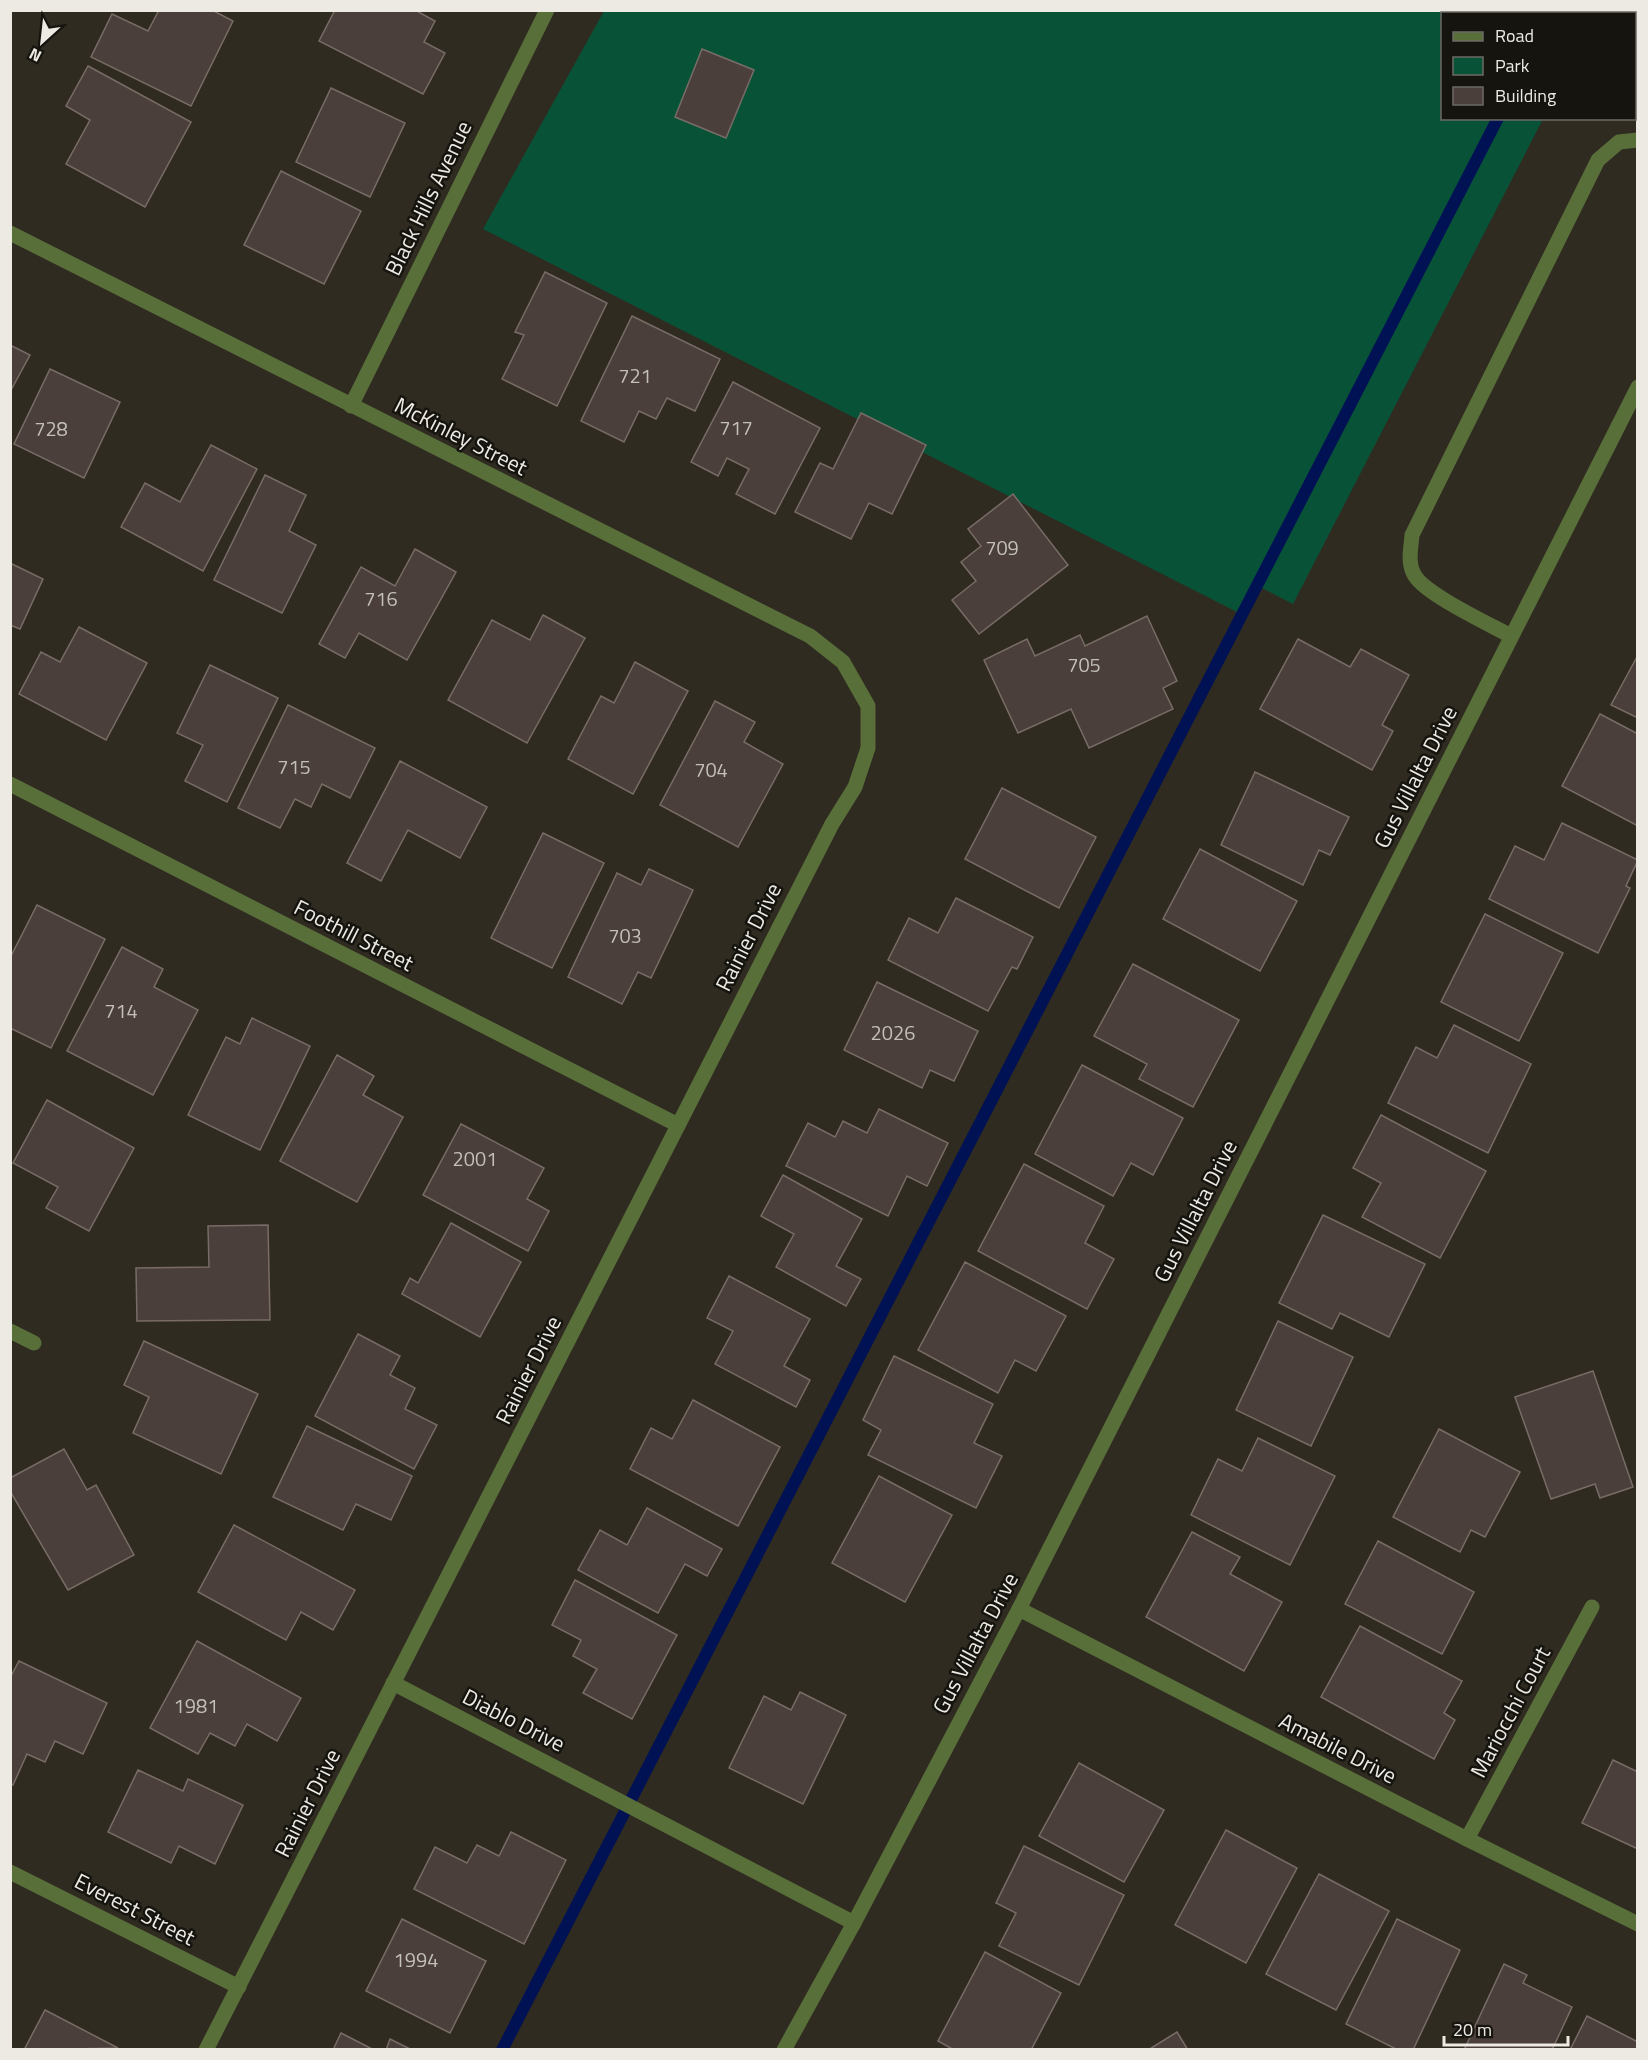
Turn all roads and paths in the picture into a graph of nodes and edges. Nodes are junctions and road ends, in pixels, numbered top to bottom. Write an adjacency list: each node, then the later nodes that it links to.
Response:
1 (547, 10): 5 (street, Black Hills Avenue)
2 (1638, 140): 6 (street)
3 (10, 233): 5 (street, McKinley Street)
4 (1638, 387): 6 (street, Gus Villalta Drive)
5 (351, 406): 7 (street, McKinley Street)
6 (1511, 636): 13 (street, Gus Villalta Drive)
7 (868, 706): 9 (street, Rainier Drive)
8 (10, 784): 9 (street, Foothill Street)
9 (678, 1125): 14 (street, Rainier Drive)
10 (10, 1331): 11 (street)
11 (34, 1343)
12 (1592, 1607): 15 (street, Mariocchi Court)
13 (1019, 1609): 15 (street, Amabile Drive); 17 (street, Gus Villalta Drive)
14 (393, 1683): 17 (street, Diablo Drive); 19 (street, Rainier Drive)
15 (1467, 1839): 18 (street, Amabile Drive)
16 (10, 1872): 19 (street, Everest Street)
17 (854, 1923): 21 (street, Gus Villalta Drive)
18 (1638, 1924)
19 (239, 1987): 20 (street, Rainier Drive)
20 (206, 2049)
21 (784, 2049)

